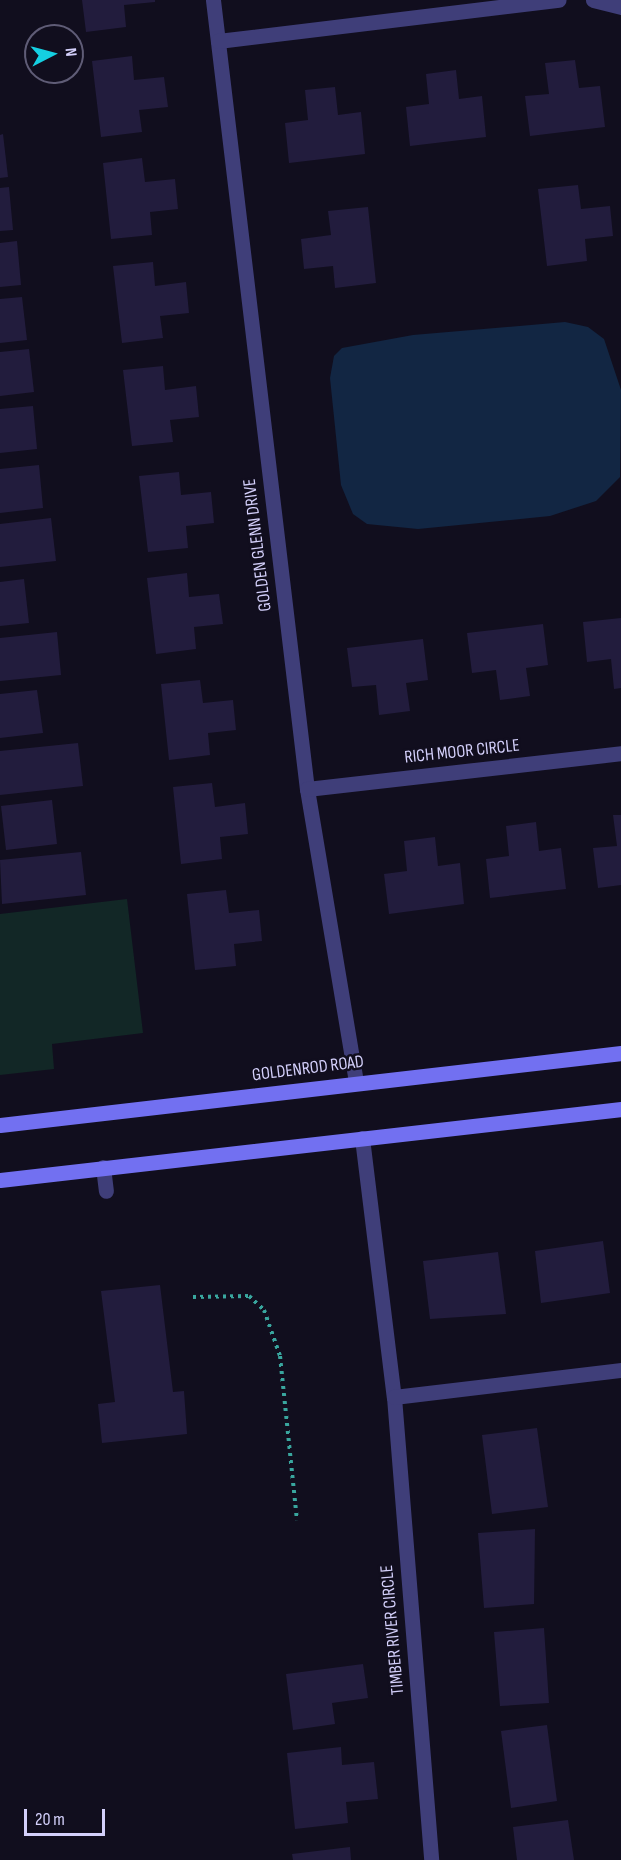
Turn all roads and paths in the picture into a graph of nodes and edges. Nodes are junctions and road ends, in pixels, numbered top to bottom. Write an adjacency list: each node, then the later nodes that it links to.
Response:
1 (213, 0): 5 (street, GOLDEN GLENN DRIVE)
2 (559, 0): 5 (street)
3 (593, 0): 4 (street)
4 (621, 7)
5 (218, 41): 7 (street, GOLDEN GLENN DRIVE)
6 (621, 753): 7 (street, RICH MOOR CIRCLE)
7 (307, 789): 9 (street, GOLDEN GLENN DRIVE)
8 (621, 1053): 9 (main road, GOLDENROD ROAD)
9 (356, 1083): 11 (main road, GOLDENROD ROAD)
10 (621, 1109): 12 (main road)
11 (0, 1125)
12 (362, 1138): 13 (main road); 18 (street, TIMBER RIVER CIRCLE)
13 (103, 1167): 14 (main road); 15 (street)
14 (0, 1180)
15 (106, 1191)
16 (193, 1297): 19 (path)
17 (621, 1370): 18 (street)
18 (394, 1397): 20 (street, TIMBER RIVER CIRCLE)
19 (297, 1520)
20 (431, 1860)

